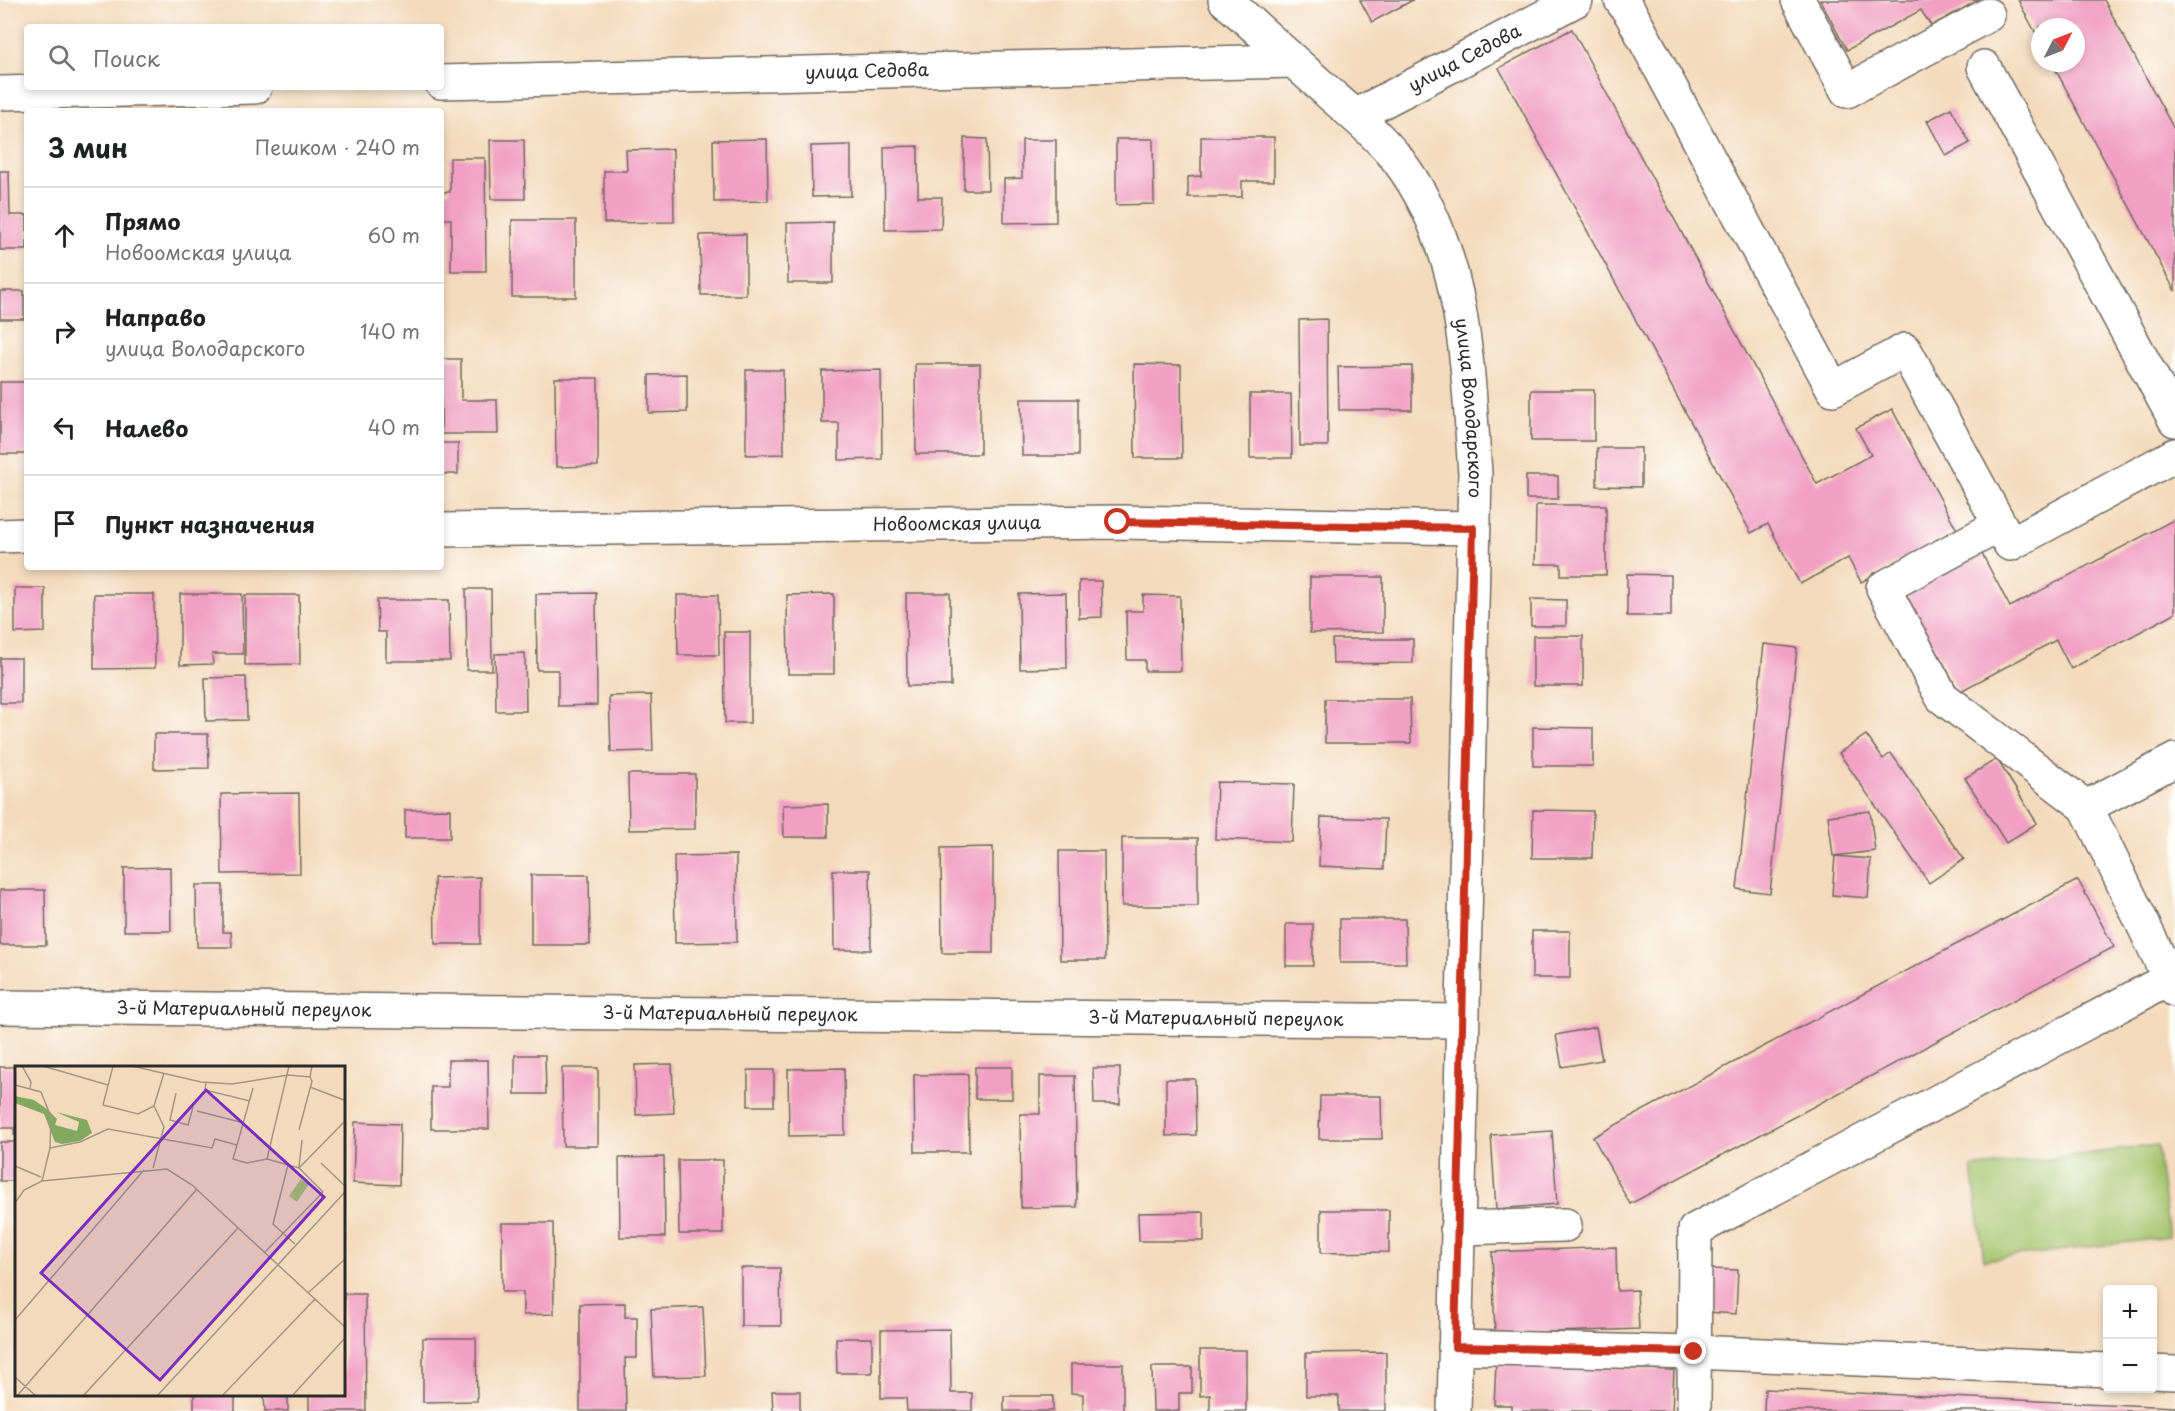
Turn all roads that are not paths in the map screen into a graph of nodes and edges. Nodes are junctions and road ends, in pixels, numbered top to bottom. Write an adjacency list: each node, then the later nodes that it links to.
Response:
1 (1225, 0): 6 (street, улица Володарского)
2 (1576, 0): 11 (street, улица Седова)
3 (1621, 0): 14 (street)
4 (1798, 0): 5 (street)
5 (1988, 15)
6 (1293, 61): 8 (street, улица Седова); 11 (street, улица Володарского)
7 (1984, 66): 12 (street)
8 (444, 82)
9 (128, 90): 10 (street)
10 (0, 93)
11 (1355, 116): 15 (street, улица Володарского)
12 (2175, 420)
13 (2175, 455): 14 (street)
14 (2000, 525): 20 (street)
15 (1473, 528): 16 (street, Новоомская улица); 23 (street, улица Володарского)
16 (444, 530)
17 (24, 535): 18 (street)
18 (0, 536)
19 (2175, 760): 20 (street)
20 (2086, 807): 21 (street)
21 (2172, 984): 27 (street)
22 (0, 1006): 23 (street, 3-й Материальный переулок)
23 (1462, 1021): 25 (street, улица Володарского)
24 (1565, 1225): 25 (street)
25 (1457, 1228): 26 (street, улица Володарского)
26 (1455, 1347): 27 (street); 31 (street, улица Володарского)
27 (1694, 1353): 28 (street); 32 (street)
28 (2103, 1370)
29 (2157, 1372): 30 (street)
30 (2175, 1373)
31 (1454, 1411)
32 (1694, 1411)

